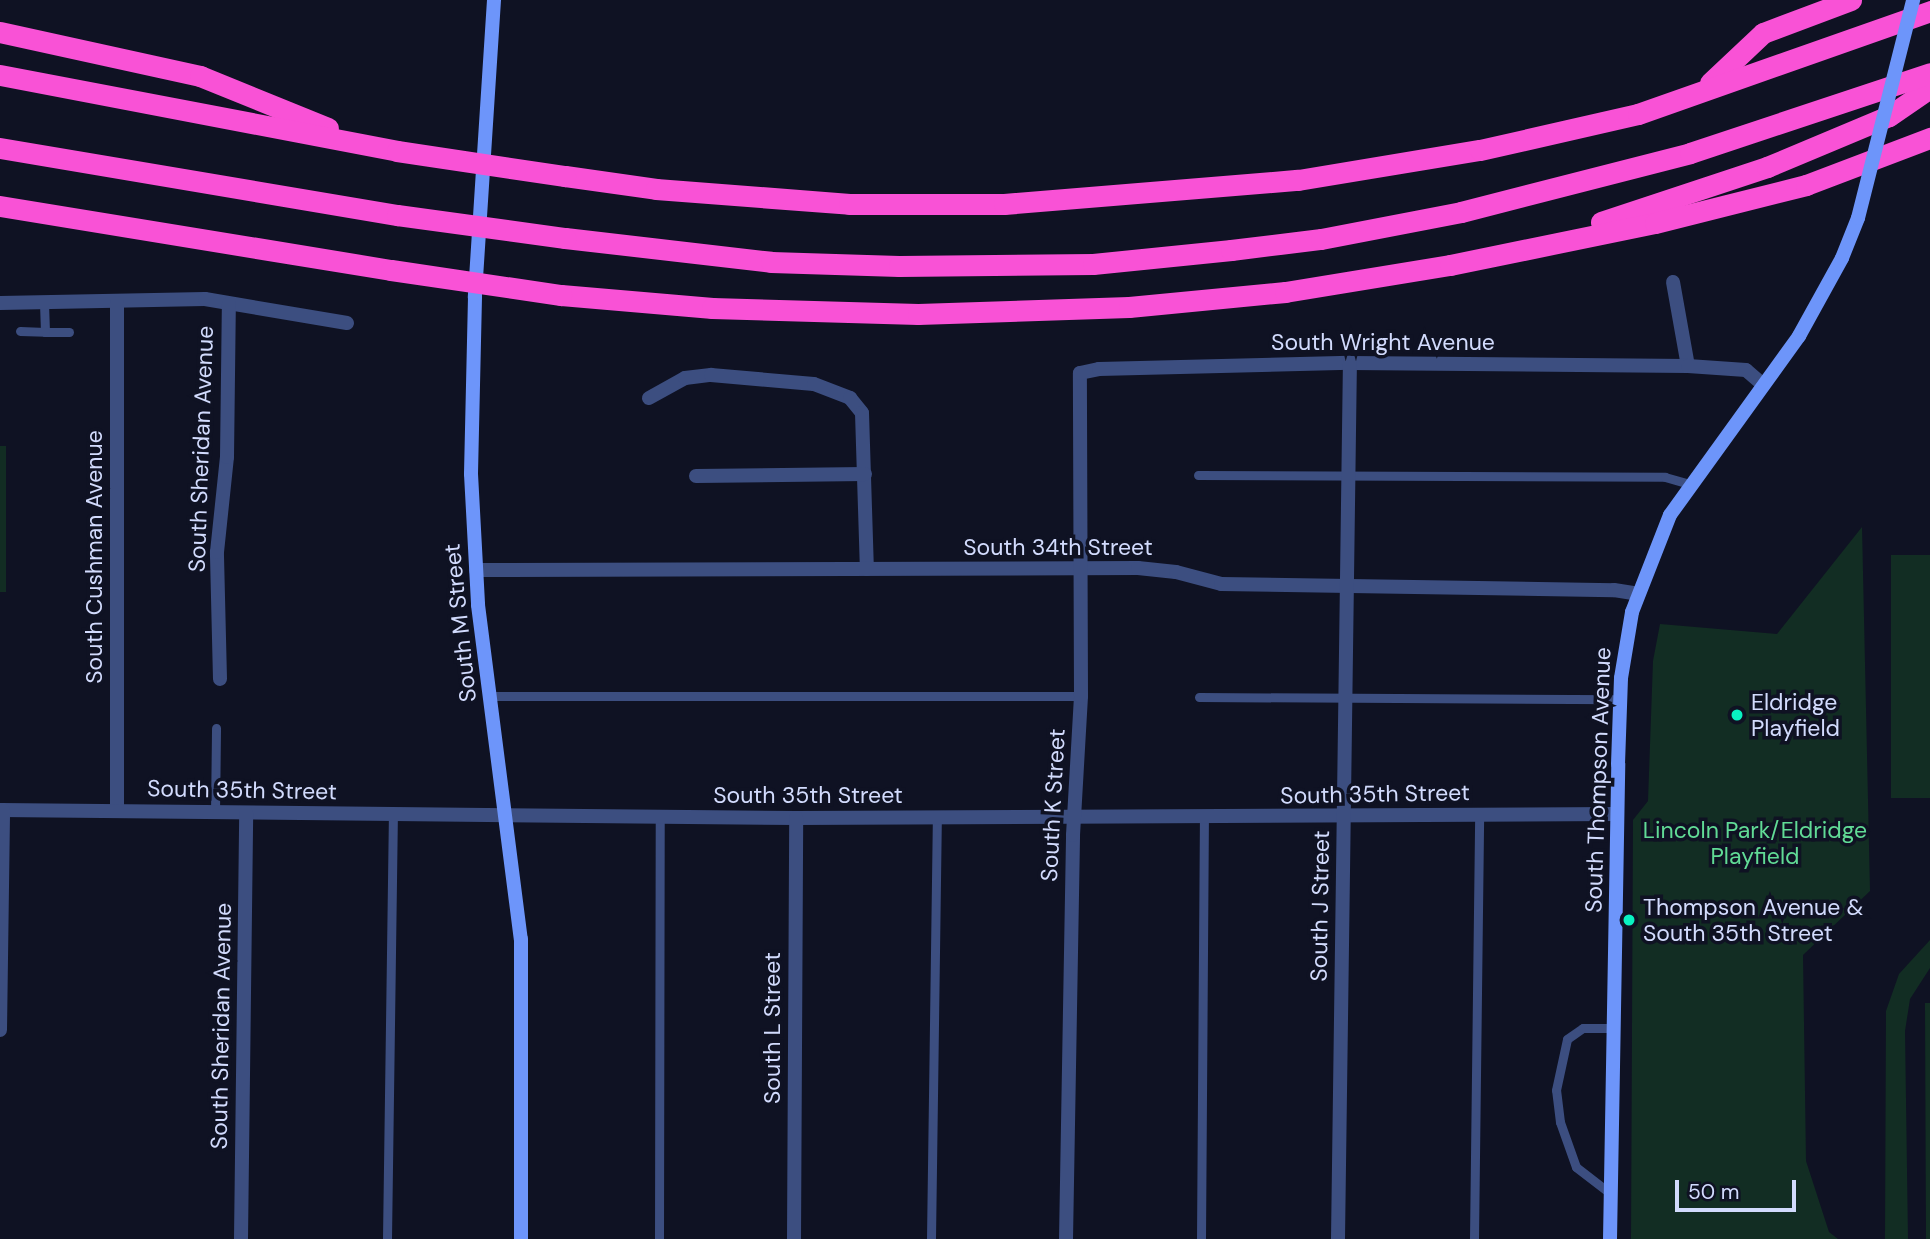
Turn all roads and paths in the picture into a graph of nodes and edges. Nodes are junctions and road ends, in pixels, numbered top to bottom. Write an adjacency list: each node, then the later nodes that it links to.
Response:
1 (494, 0): 40 (main road, South M Street)
2 (1851, 0): 11 (highway)
3 (1913, 0): 31 (main road, South Thompson Avenue, bridge)
4 (1930, 11): 11 (highway)
5 (0, 32): 13 (highway)
6 (1930, 73): 14 (highway, bridge)
7 (0, 75): 8 (highway)
8 (31, 81): 9 (highway); 13 (highway)
9 (0, 87)
10 (1930, 88): 18 (highway)
11 (1703, 89): 13 (highway, bridge)
12 (1930, 138): 18 (highway)
13 (372, 146)
14 (0, 148)
15 (0, 206): 16 (highway)
16 (38, 214): 17 (highway); 18 (highway, bridge)
17 (0, 221)
18 (1509, 252)
19 (1673, 282): 29 (street)
20 (0, 303): 21 (street)
21 (44, 303): 22 (street); 26 (lane)
22 (117, 303): 23 (street); 51 (street, South Cushman Avenue)
23 (229, 304): 24 (street); 43 (street, South Sheridan Avenue)
24 (348, 323)
25 (20, 331): 26 (lane)
26 (45, 332): 27 (lane)
27 (69, 332)
28 (1350, 363): 29 (street, South Wright Avenue); 30 (street, South Wright Avenue); 36 (street, South J Street)
29 (1688, 366): 31 (street, South Wright Avenue)
30 (1080, 373): 39 (street, South K Street)
31 (1763, 385): 37 (main road, South Thompson Avenue)
32 (649, 398): 33 (street)
33 (865, 474): 34 (street); 38 (street)
34 (696, 475)
35 (1198, 475): 36 (lane)
36 (1348, 477): 37 (lane); 41 (street, South J Street)
37 (1690, 484): 42 (main road, South Thompson Avenue)
38 (867, 569): 39 (street, South 34th Street); 40 (street, South 34th Street)
39 (1081, 569): 41 (street, South 34th Street); 45 (street, South K Street)
40 (475, 570): 44 (main road, South M Street)
41 (1347, 586): 42 (street, South 34th Street); 47 (street, South J Street)
42 (1638, 594): 48 (main road, South Thompson Avenue)
43 (220, 679)
44 (491, 696): 45 (lane); 56 (main road, South M Street)
45 (1081, 696): 59 (street, South K Street)
46 (1199, 696): 47 (lane)
47 (1345, 699): 48 (lane); 63 (street, South J Street)
48 (1621, 699): 54 (main road, South Thompson Avenue)
49 (216, 728): 52 (lane)
50 (2, 810): 51 (street, South 35th Street); 65 (street)
51 (117, 811): 52 (street, South 35th Street)
52 (215, 813): 53 (street, South 35th Street)
53 (246, 813): 55 (street, South 35th Street); 67 (street, South Sheridan Avenue)
54 (1616, 814): 57 (street, South 35th Street); 64 (main road, South Thompson Avenue)
55 (393, 815): 56 (street, South 35th Street); 68 (lane)
56 (507, 816): 58 (street, South 35th Street); 69 (main road, South M Street)
57 (1479, 816): 63 (street, South 35th Street); 76 (lane)
58 (660, 817): 60 (street, South 35th Street); 70 (lane)
59 (1075, 817): 61 (street, South 35th Street); 62 (street, South 35th Street); 73 (street, South K Street)
60 (796, 818): 61 (street, South 35th Street); 71 (street, South L Street)
61 (937, 818): 72 (lane)
62 (1203, 818): 63 (street, South 35th Street); 74 (lane)
63 (1343, 818): 75 (street, South J Street)
64 (1613, 1028): 66 (main road, South Thompson Avenue); 66 (lane)
65 (0, 1030)
66 (1611, 1194): 77 (main road, South Thompson Avenue)
67 (241, 1239)
68 (387, 1239)
69 (521, 1239)
70 (659, 1239)
71 (794, 1239)
72 (931, 1239)
73 (1066, 1239)
74 (1201, 1239)
75 (1338, 1239)
76 (1474, 1239)
77 (1610, 1239)

